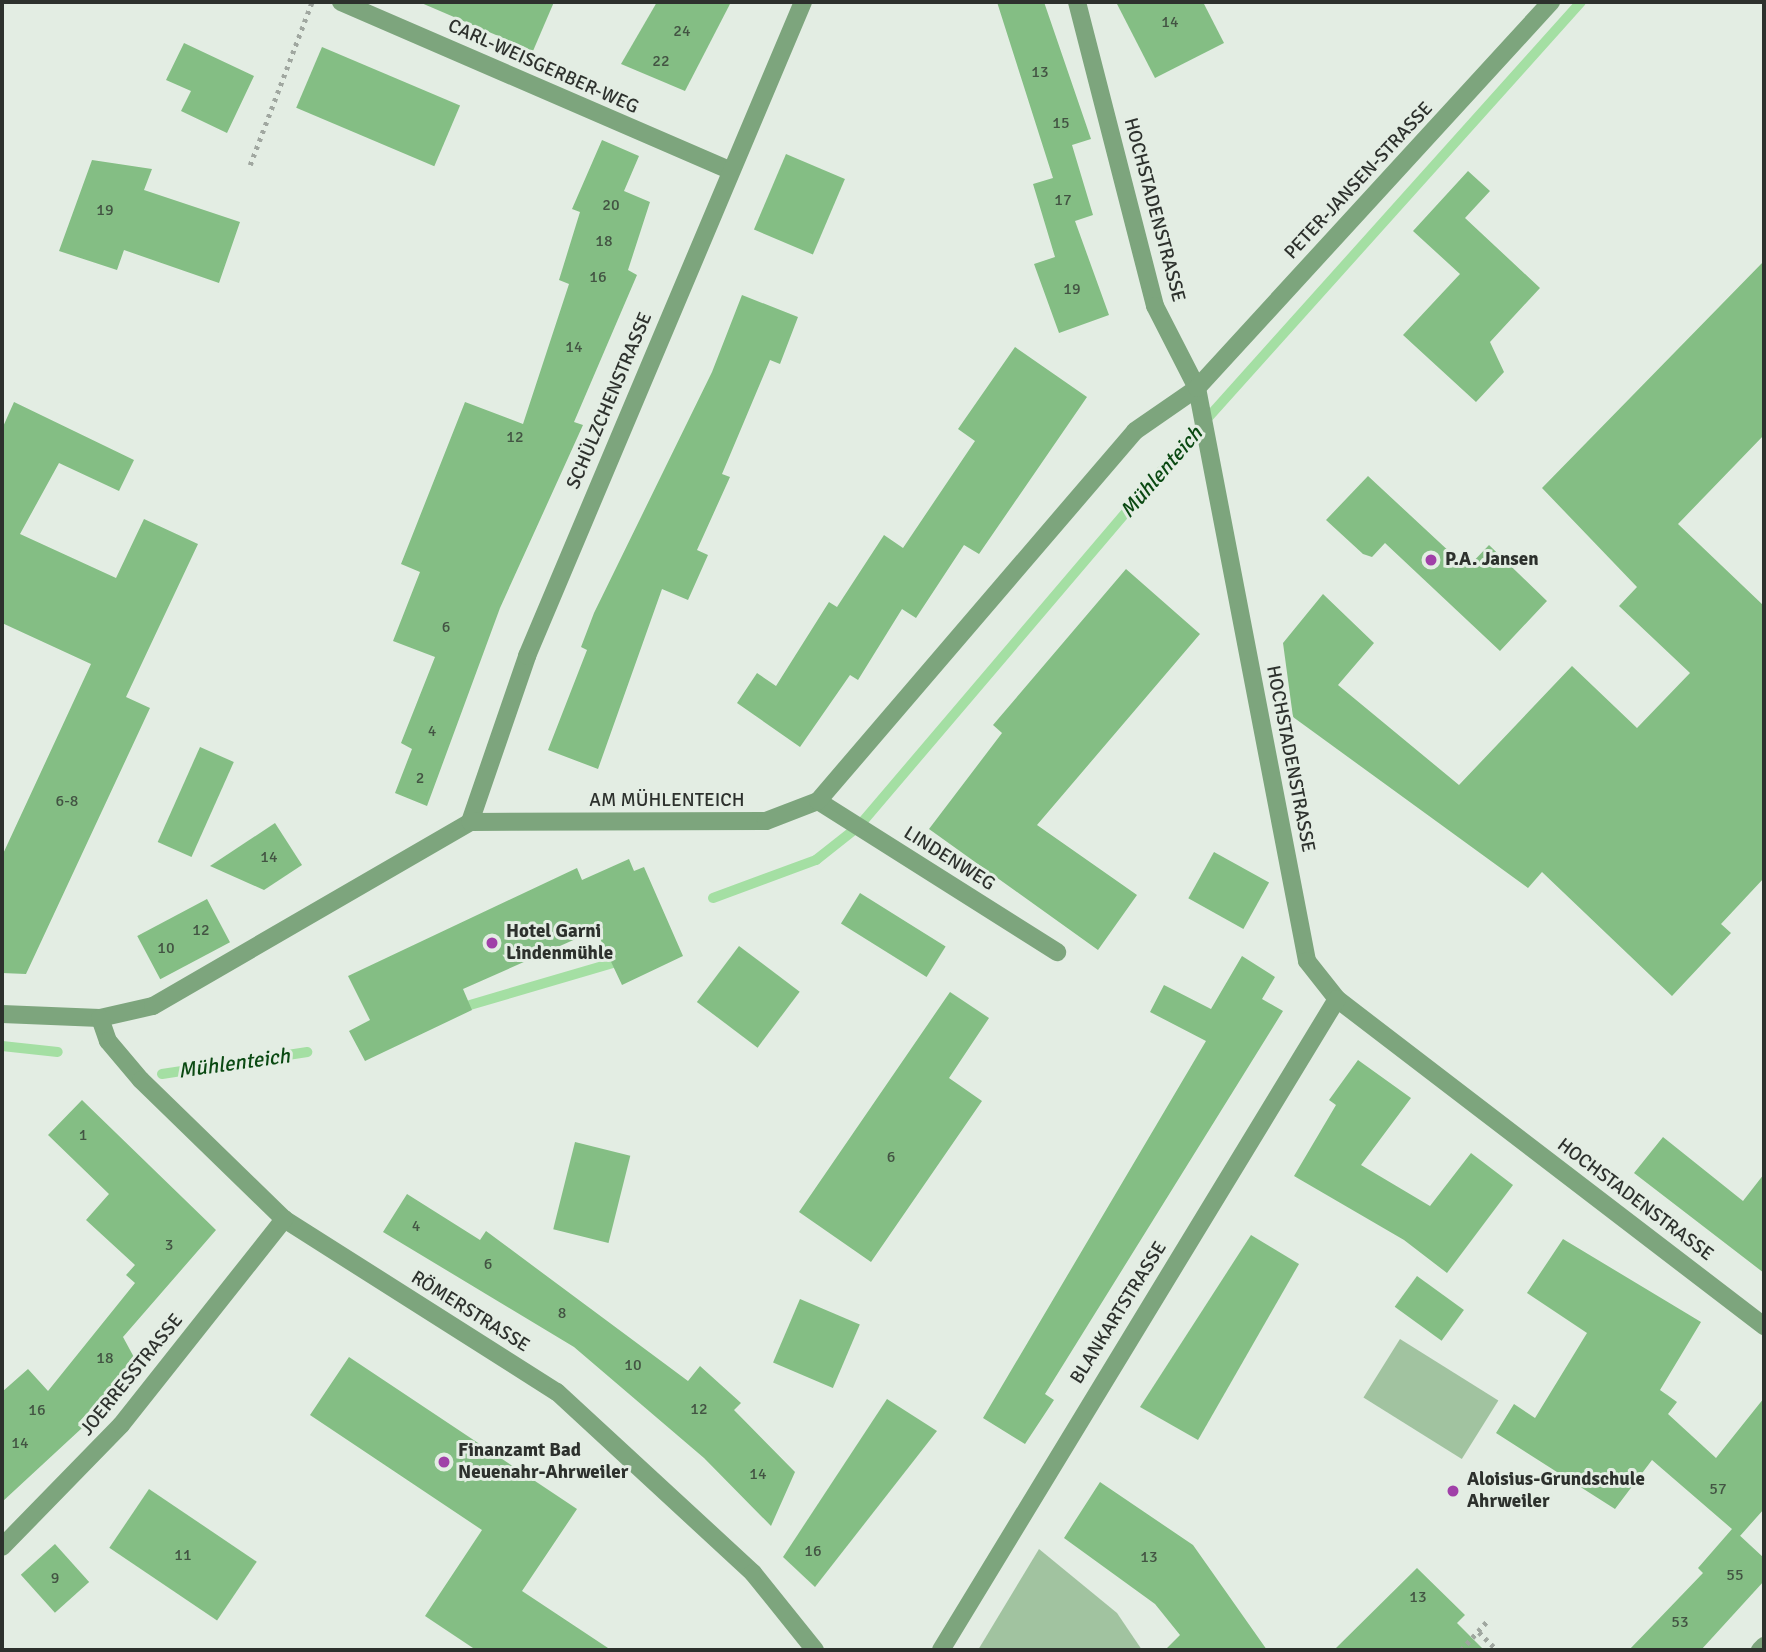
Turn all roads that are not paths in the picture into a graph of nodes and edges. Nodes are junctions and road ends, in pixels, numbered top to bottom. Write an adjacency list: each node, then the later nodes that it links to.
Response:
1 (341, 2): 5 (street, CARL-WEISGERBER-WEG)
2 (803, 2): 5 (street, SCHÜLZCHENSTRASSE)
3 (1077, 2): 6 (street, HOCHSTADENSTRASSE)
4 (1551, 2): 6 (street, PETER-JANSEN-STRASSE)
5 (729, 170): 8 (street, SCHÜLZCHENSTRASSE)
6 (1199, 397): 7 (street, AM MÜHLENTEICH); 10 (street, HOCHSTADENSTRASSE)
7 (818, 801): 8 (street, AM MÜHLENTEICH); 9 (street, LINDENWEG)
8 (470, 822): 12 (street, AM MÜHLENTEICH)
9 (1057, 952)
10 (1337, 999): 14 (street, HOCHSTADENSTRASSE); 18 (street, BLANKARTSTRASSE)
11 (2, 1014): 12 (street, AM MÜHLENTEICH)
12 (100, 1018): 13 (street, RÖMERSTRASSE)
13 (284, 1219): 15 (street, JOERRESSTRASSE); 17 (street, RÖMERSTRASSE)
14 (1764, 1326)
15 (2, 1547)
16 (1764, 1646): 19 (street)
17 (816, 1650)
18 (941, 1650)
19 (1760, 1650)

